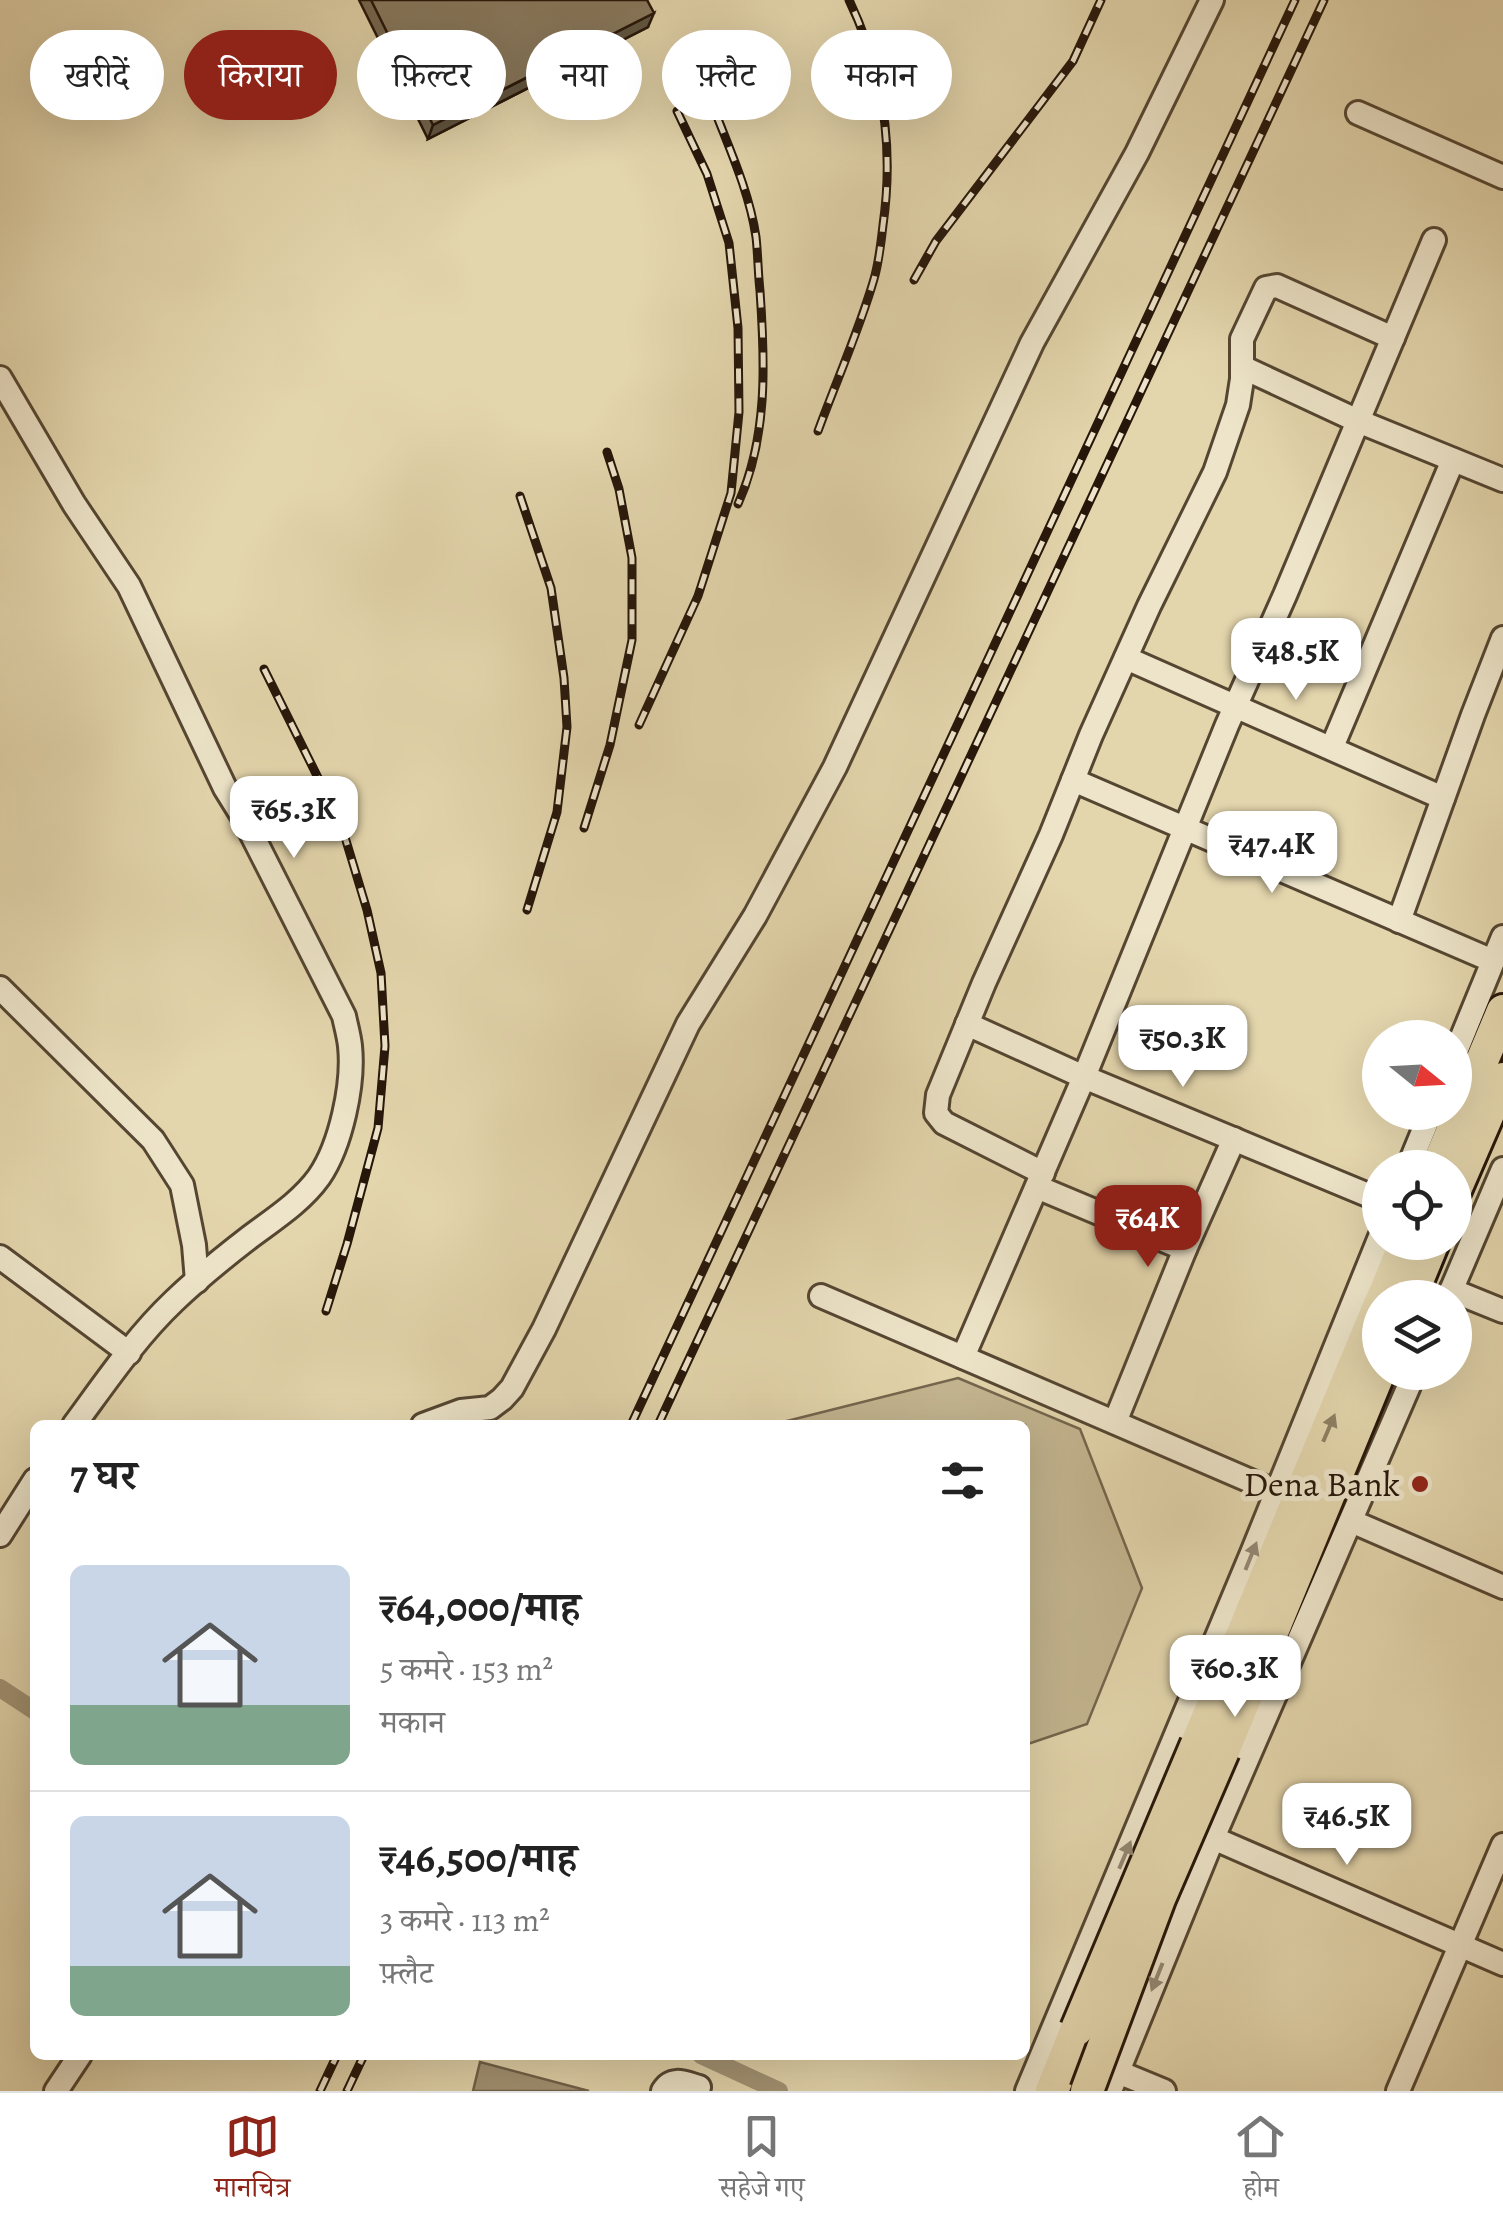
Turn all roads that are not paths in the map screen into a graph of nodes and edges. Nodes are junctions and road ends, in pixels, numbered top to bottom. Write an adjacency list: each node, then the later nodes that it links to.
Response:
1 (1212, 0): 46 (street)
2 (1358, 113): 3 (street)
3 (1503, 177)
4 (1434, 240): 5 (street)
5 (1392, 338): 6 (street); 8 (street)
6 (1242, 367): 8 (street); 12 (street)
7 (0, 378): 35 (street)
8 (1358, 421): 9 (street); 13 (street)
9 (1453, 460): 10 (street); 14 (street)
10 (1503, 480)
11 (1503, 638): 16 (street)
12 (1126, 658): 13 (street); 15 (street)
13 (1236, 706): 14 (street); 17 (street)
14 (1332, 746): 16 (street)
15 (1073, 780): 17 (street); 23 (street)
16 (1443, 798): 18 (street)
17 (1185, 830): 18 (street); 25 (street)
18 (1399, 921): 20 (street)
19 (1503, 937): 20 (street)
20 (1493, 961): 24 (street)
21 (0, 988): 35 (street)
22 (1503, 1012): 24 (highway)
23 (967, 1024): 25 (street); 30 (street)
24 (1480, 1064): 27 (highway); 28 (highway)
25 (1084, 1077): 26 (street); 30 (street)
26 (1234, 1139): 31 (street); 32 (street)
27 (1445, 1150)
28 (1463, 1150)
29 (1503, 1169): 36 (street)
30 (1040, 1180): 32 (street); 42 (street)
31 (1362, 1192)
32 (1185, 1250): 47 (street)
33 (0, 1257): 41 (street)
34 (1371, 1260): 49 (street)
35 (196, 1280): 41 (street)
36 (1455, 1280)
37 (822, 1296): 42 (street)
38 (1472, 1301): 39 (street)
39 (1503, 1311)
40 (1362, 1347): 65 (highway, one-way to 40, bridge)
41 (130, 1352): 45 (street)
42 (964, 1357): 47 (street)
43 (1372, 1390): 66 (highway, bridge)
44 (1407, 1390): 50 (street)
45 (78, 1420)
46 (437, 1420)
47 (1115, 1422): 49 (street)
48 (30, 1488): 51 (street)
49 (1276, 1492): 55 (street, one-way to 49)
50 (1351, 1521): 52 (street); 53 (street)
51 (0, 1535)
52 (1503, 1587)
53 (1213, 1838): 56 (street); 57 (street)
54 (1503, 1846): 57 (street)
55 (1102, 1910): 56 (street); 64 (street)
56 (1172, 1938): 60 (street, one-way to 60)
57 (1460, 1946): 58 (street); 68 (street)
58 (1503, 1964)
59 (77, 2060): 62 (street)
60 (1114, 2082): 67 (street)
61 (704, 2090): 63 (street)
62 (56, 2091)
63 (663, 2091)
64 (1027, 2091)
65 (1052, 2091)
66 (1086, 2091)
67 (1164, 2091)
68 (1398, 2091)

